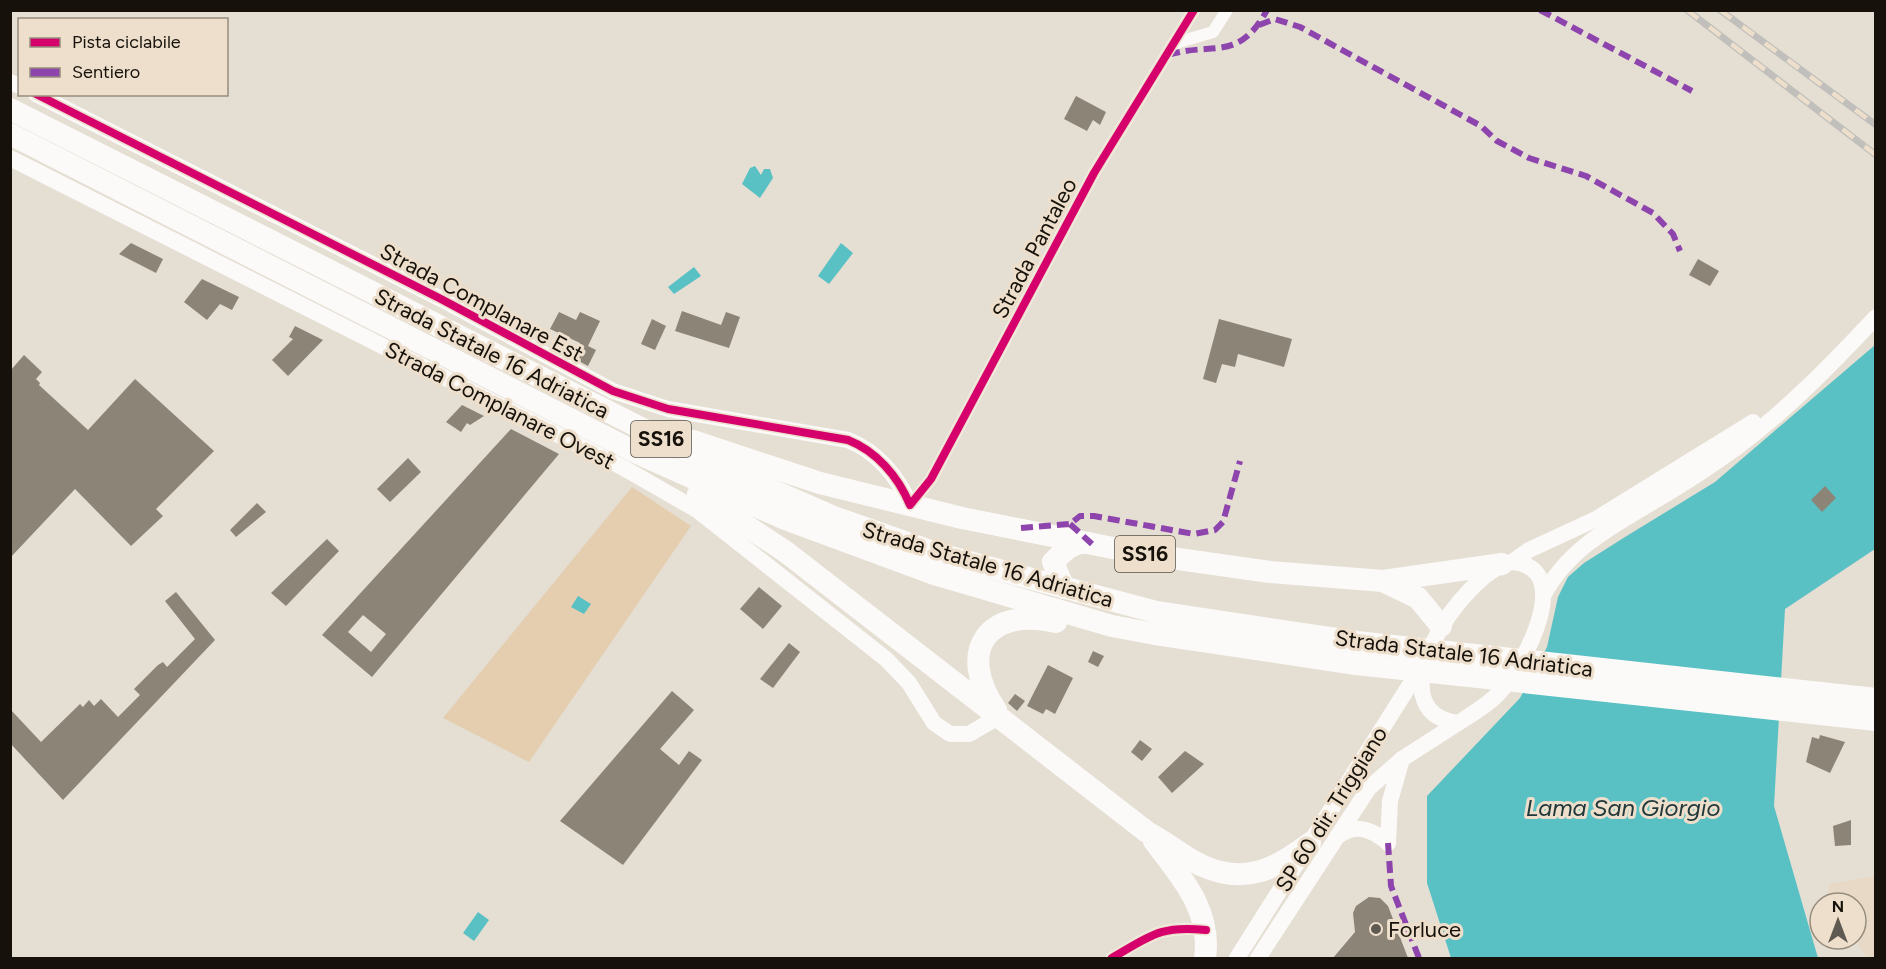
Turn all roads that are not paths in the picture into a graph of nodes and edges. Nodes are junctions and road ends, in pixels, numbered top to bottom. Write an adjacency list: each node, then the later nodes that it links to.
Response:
1 (1194, 10): 3 (street, Strada Pantaleo)
2 (1227, 10): 3 (street)
3 (1176, 43): 12 (street, Strada Pantaleo)
4 (40, 96): 12 (street, Strada Complanare Est)
5 (10, 109): 10 (highway, Strada Statale 16 Adriatica / SS16)
6 (10, 134): 11 (highway, Strada Statale 16 Adriatica / SS16)
7 (10, 159): 26 (street, Strada Complanare Ovest)
8 (1875, 317): 9 (street)
9 (1795, 397): 16 (street); 19 (street)
10 (645, 430): 12 (highway, SS16); 18 (highway, Strada Statale 16 Adriatica / SS16)
11 (637, 453): 20 (highway, Strada Statale 16 Adriatica / SS16); 26 (highway, SS16)
12 (910, 504): 13 (highway, SS16)
13 (1021, 528): 14 (highway, SS16); 15 (highway)
14 (1092, 544): 15 (highway, SS16); 17 (highway, SS16)
15 (1053, 562): 18 (highway)
16 (1507, 563): 17 (highway, SS16); 19 (street); 21 (street)
17 (1383, 581): 21 (highway)
18 (1064, 588): 22 (highway, Strada Statale 16 Adriatica / SS16)
19 (1544, 596): 28 (street)
20 (1112, 626): 22 (highway, Strada Statale 16 Adriatica / SS16); 26 (highway, SS16)
21 (1441, 626): 23 (street)
22 (1357, 653): 25 (highway, Strada Statale 16 Adriatica / SS16)
23 (1425, 661): 28 (street); 32 (street, SP 60 dir. Triggiano)
24 (1875, 699): 25 (highway, Strada Statale 16 Adriatica / SS16)
25 (1799, 701): 27 (highway, Strada Statale 16 Adriatica / SS16)
26 (1000, 716): 30 (highway, SS16)
27 (1875, 720)
28 (1458, 723): 29 (street)
29 (1402, 759): 31 (street); 31 (street)
30 (1148, 832): 32 (highway, SS16); 33 (highway)
31 (1337, 836): 34 (street)
32 (1310, 843): 37 (street, SP 60 dir. Triggiano)
33 (1206, 930): 35 (street); 36 (highway)
34 (1262, 955)
35 (1112, 958)
36 (1205, 958)
37 (1237, 958)

